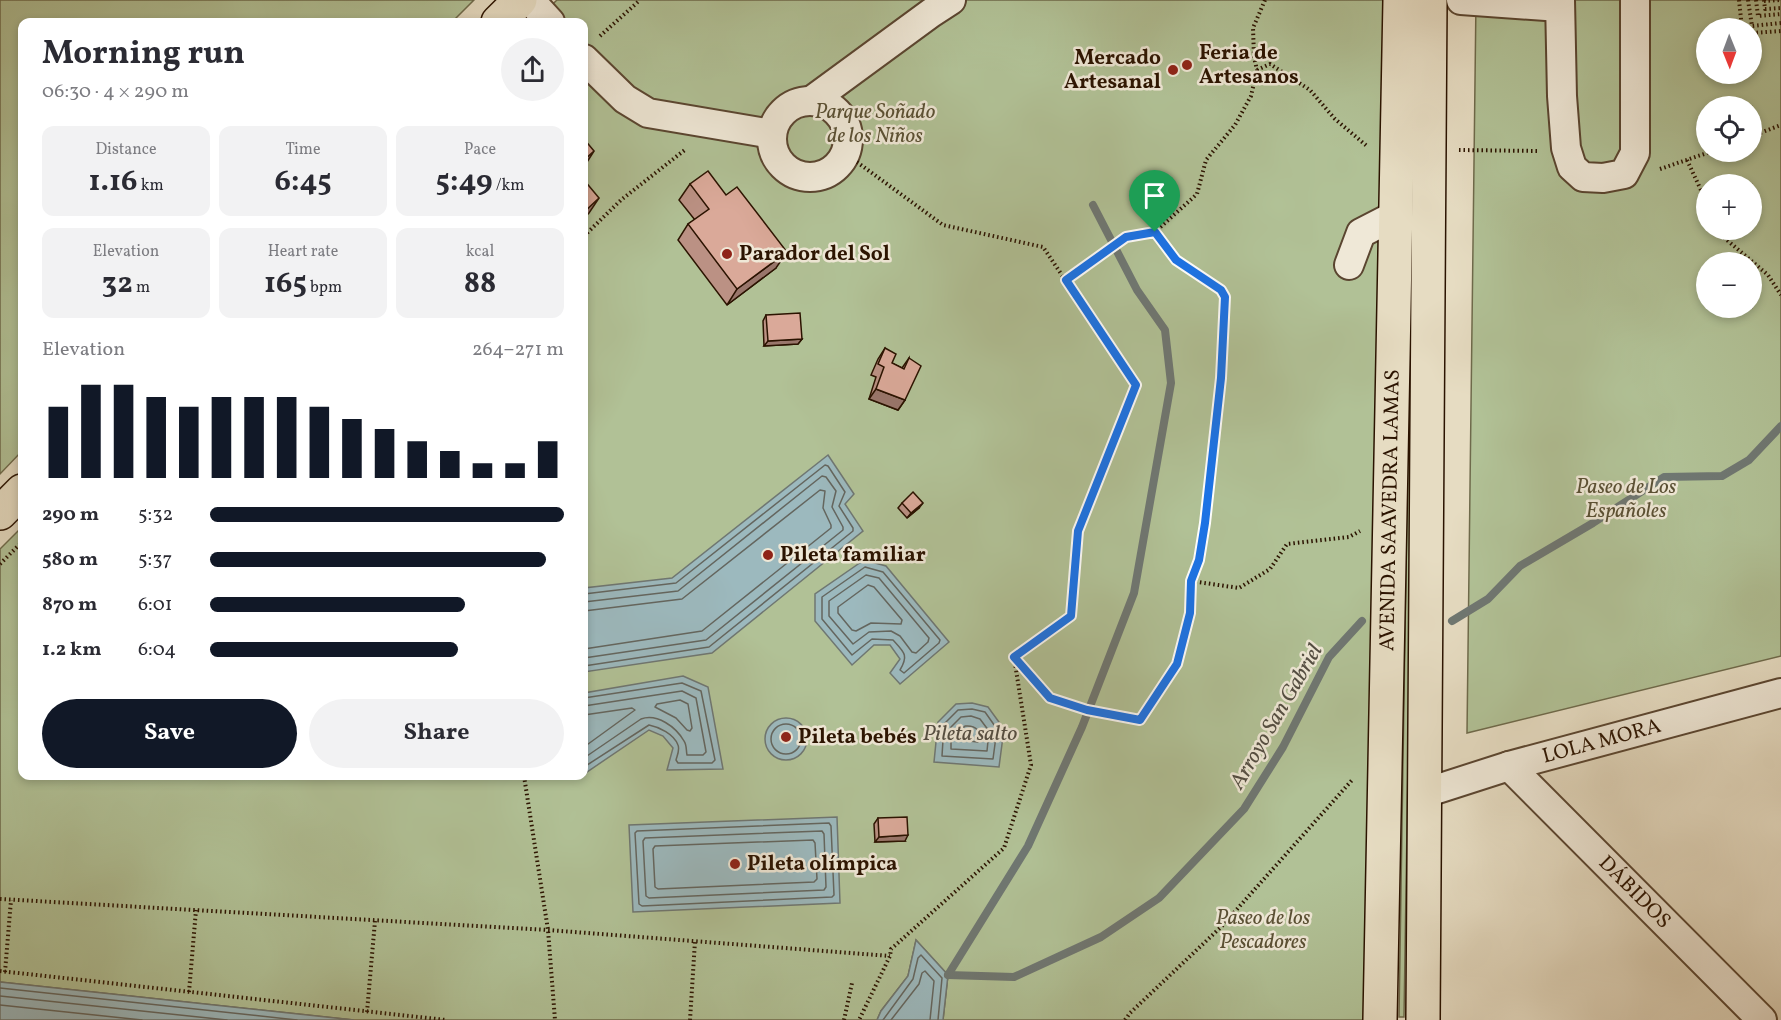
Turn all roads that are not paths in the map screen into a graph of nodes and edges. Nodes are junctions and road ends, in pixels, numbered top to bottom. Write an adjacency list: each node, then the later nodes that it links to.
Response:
1 (520, 0): 9 (main road)
2 (530, 0): 10 (street)
3 (951, 0): 12 (street)
4 (1400, 0): 14 (main road, AVENIDA SAAVEDRA LAMAS)
5 (1430, 0): 20 (main road, AVENIDA SAAVEDRA LAMAS)
6 (1461, 0): 8 (street)
7 (1635, 0): 8 (street)
8 (1560, 3)
9 (502, 18)
10 (546, 18)
11 (588, 51): 13 (street)
12 (811, 101): 13 (street); 13 (street)
13 (772, 134)
14 (1396, 215): 15 (street); 21 (main road, AVENIDA SAAVEDRA LAMAS)
15 (1349, 265)
16 (18, 495): 17 (main road)
17 (0, 513)
18 (1781, 693): 19 (street, LOLA MORA)
19 (1509, 766): 20 (street, LOLA MORA); 23 (street, DÁBIDOS)
20 (1425, 793): 22 (main road, AVENIDA SAAVEDRA LAMAS)
21 (1380, 1020)
22 (1423, 1020)
23 (1762, 1020)

